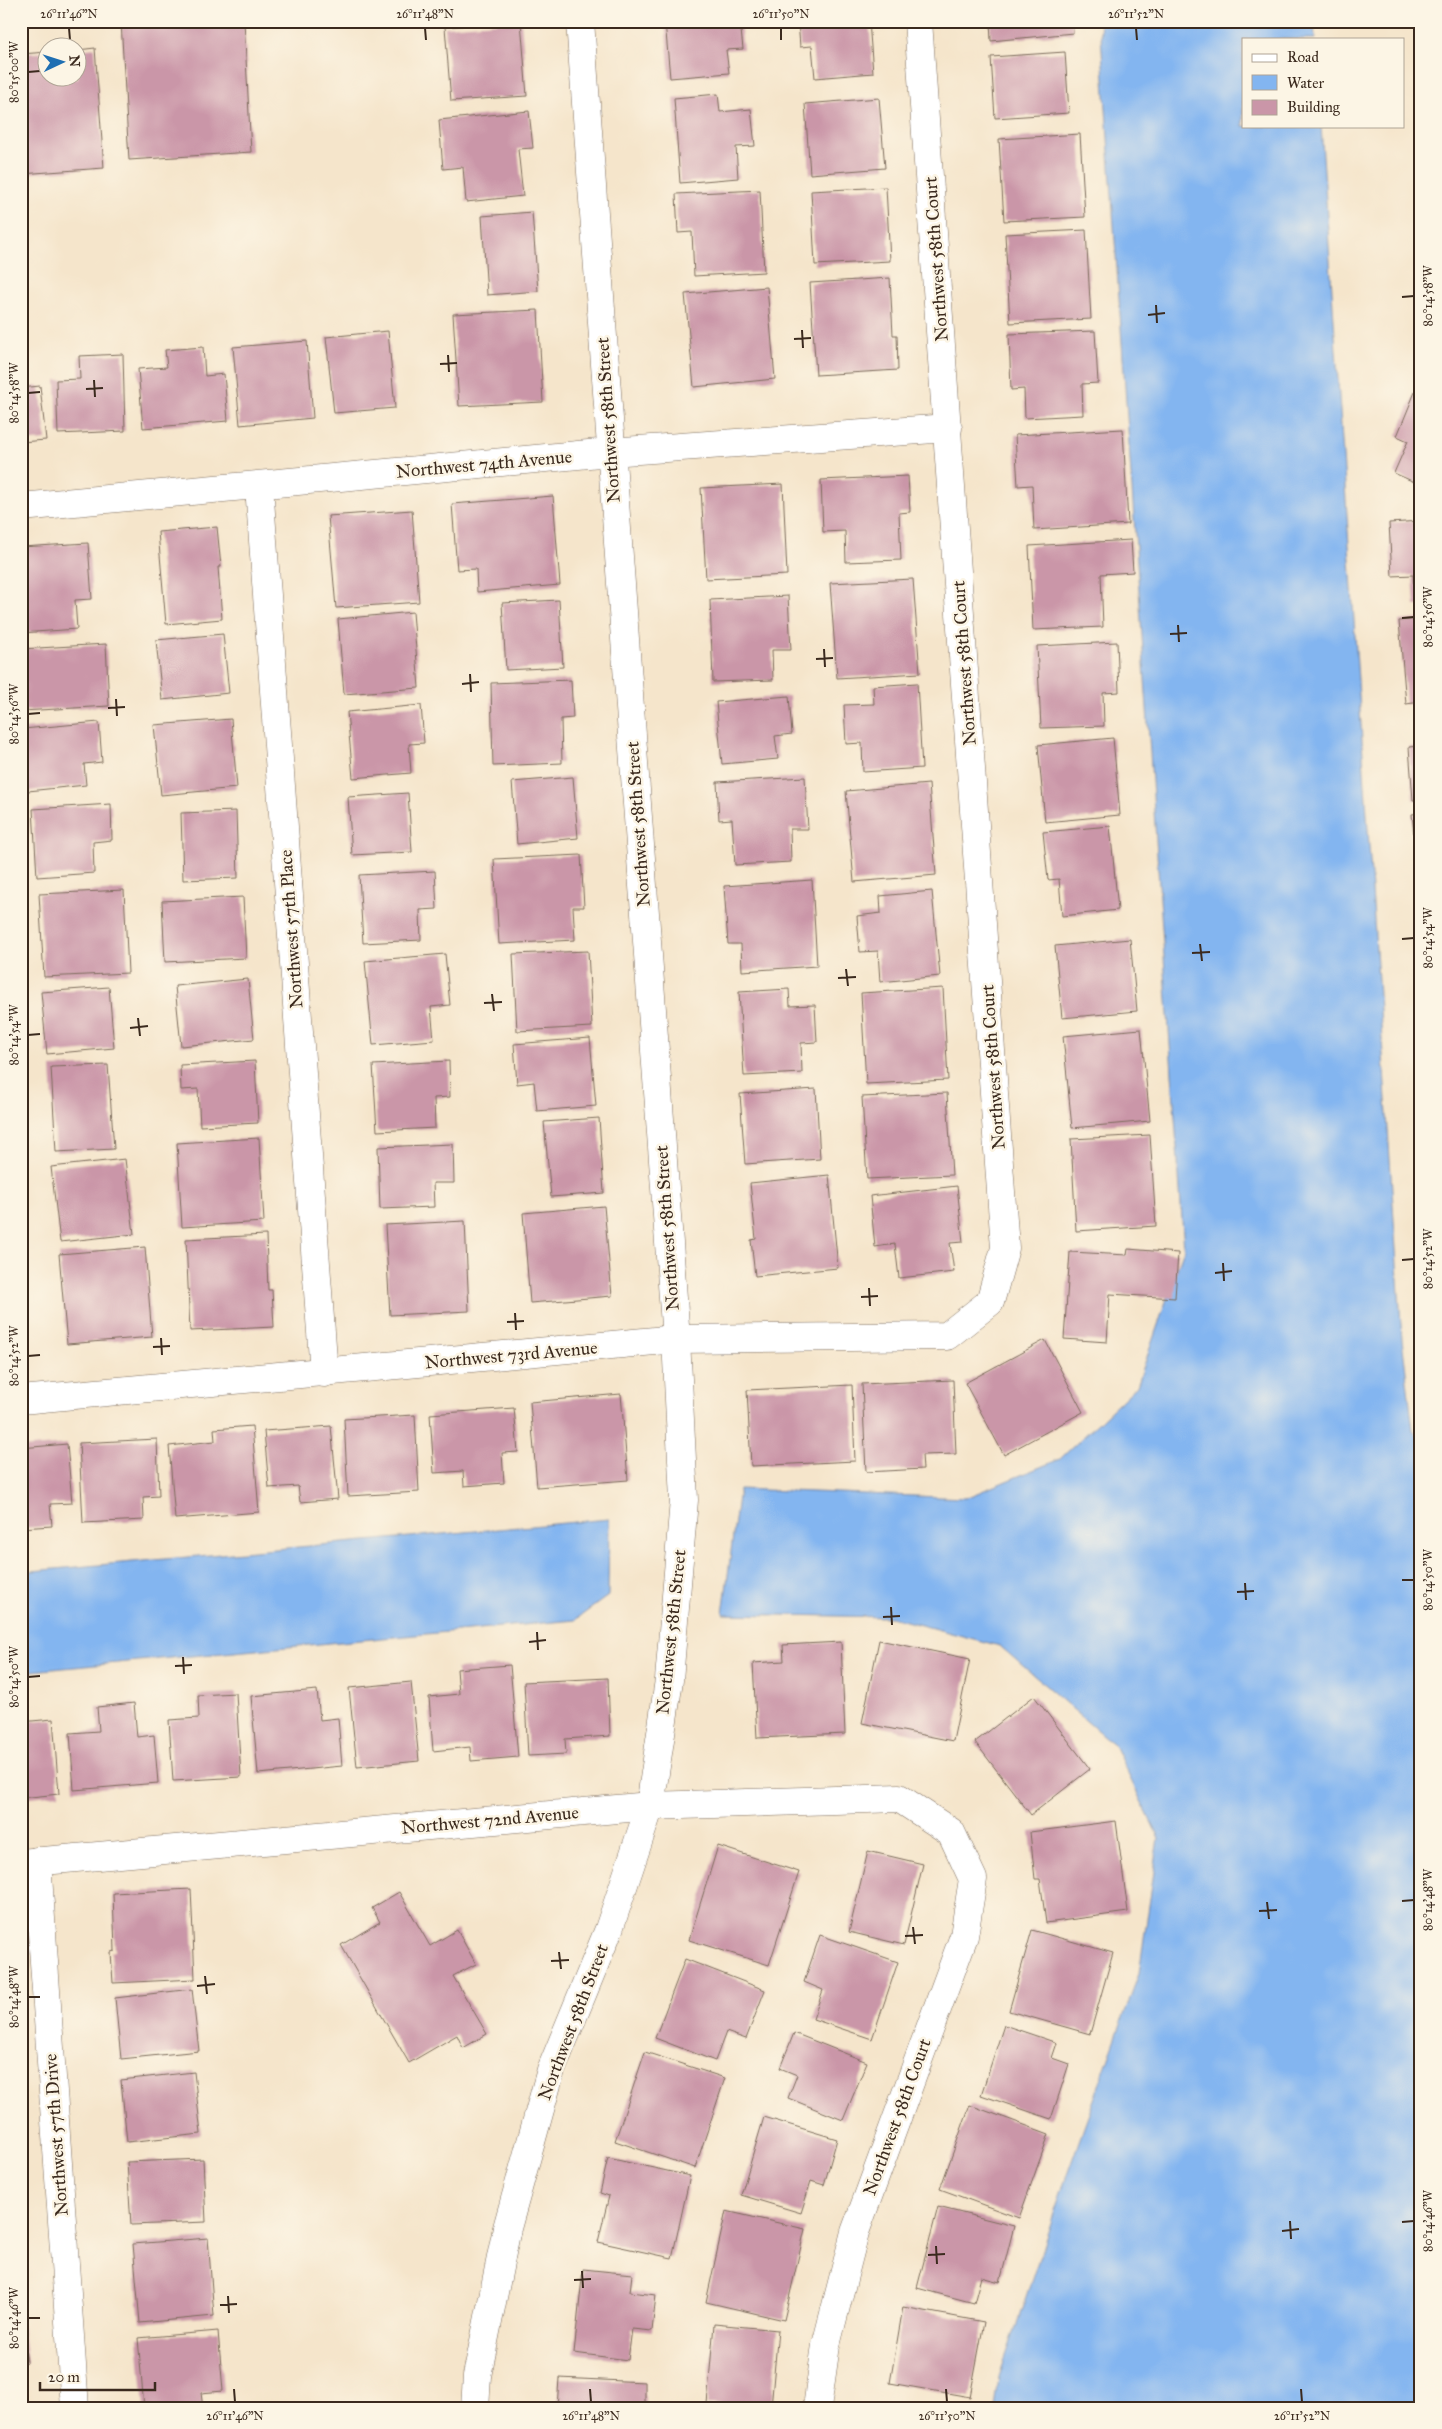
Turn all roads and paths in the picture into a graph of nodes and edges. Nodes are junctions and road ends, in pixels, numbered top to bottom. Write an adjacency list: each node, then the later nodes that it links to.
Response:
1 (580, 21): 4 (street, Northwest 58th Street)
2 (918, 21): 3 (street, Northwest 58th Court)
3 (948, 428): 4 (street, Northwest 74th Avenue); 7 (street, Northwest 58th Court)
4 (610, 452): 5 (street, Northwest 74th Avenue); 8 (street, Northwest 58th Street)
5 (259, 486): 6 (street, Northwest 74th Avenue); 9 (street, Northwest 57th Place)
6 (21, 507)
7 (990, 1302): 8 (street, Northwest 73rd Avenue)
8 (676, 1339): 9 (street, Northwest 73rd Avenue); 11 (street, Northwest 58th Street)
9 (324, 1373): 10 (street, Northwest 73rd Avenue)
10 (21, 1400)
11 (650, 1806): 12 (street, Northwest 72nd Avenue); 13 (street, Northwest 72nd Avenue); 15 (street, Northwest 58th Street)
12 (951, 1832): 16 (street, Northwest 58th Court)
13 (29, 1862): 14 (street, Northwest 57th Drive)
14 (75, 2408)
15 (475, 2408)
16 (817, 2408)

